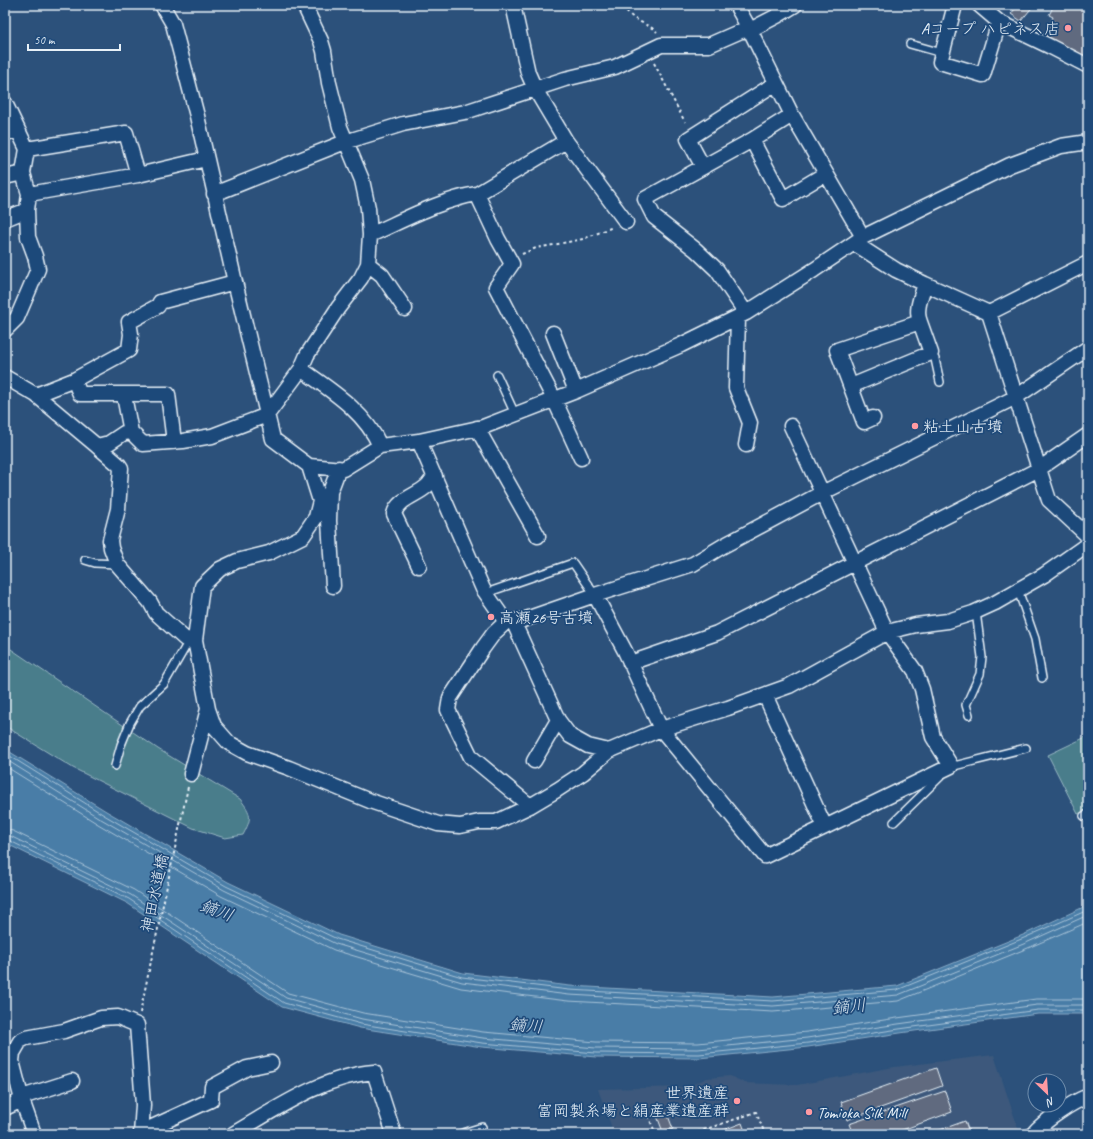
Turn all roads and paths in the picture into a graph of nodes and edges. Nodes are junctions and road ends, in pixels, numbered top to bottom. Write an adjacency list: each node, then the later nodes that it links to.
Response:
1 (162, 5): 27 (street)
2 (304, 5): 24 (street)
3 (513, 5): 17 (street)
4 (624, 5): 12 (path)
5 (736, 5): 10 (street)
6 (795, 5): 10 (street)
7 (955, 5): 14 (street)
8 (979, 5): 9 (street)
9 (999, 22): 14 (street); 15 (street)
10 (750, 30): 12 (street); 16 (street)
11 (910, 44): 14 (lane)
12 (667, 45): 13 (street)
13 (648, 51): 17 (street); 20 (path)
14 (942, 53)
15 (1088, 66)
16 (776, 83): 19 (street); 28 (street)
17 (535, 89): 23 (street); 24 (street)
18 (5, 103): 21 (street)
19 (792, 115): 22 (street); 30 (street)
20 (685, 122)
21 (11, 131): 26 (street)
22 (752, 140): 28 (street); 30 (street)
23 (566, 141): 35 (street); 38 (street)
24 (345, 142): 34 (street); 39 (street)
25 (1088, 142): 40 (street)
26 (27, 149): 29 (street); 31 (street)
27 (206, 159): 31 (street); 34 (street)
28 (703, 167): 48 (street)
29 (23, 173): 32 (street); 33 (street)
30 (825, 174): 40 (street)
31 (138, 176): 33 (street)
32 (5, 177)
33 (29, 194): 36 (street)
34 (214, 194): 44 (street)
35 (477, 194): 39 (street); 41 (street)
36 (27, 210): 37 (street); 50 (street)
37 (5, 219)
38 (626, 222): 41 (path)
39 (370, 235): 43 (street)
40 (858, 240): 45 (street); 48 (street)
41 (510, 259): 64 (street)
42 (1088, 263): 47 (street)
43 (368, 264): 46 (street); 54 (street)
44 (235, 282): 57 (street); 66 (street)
45 (925, 284): 47 (street); 49 (street)
46 (404, 310)
47 (989, 312): 63 (street)
48 (742, 315): 60 (street); 74 (street)
49 (920, 322): 53 (street); 59 (street)
50 (5, 330)
51 (553, 333): 60 (street)
52 (1088, 348): 63 (street)
53 (931, 353): 58 (lane); 59 (street)
54 (301, 369): 66 (street); 76 (street)
55 (497, 375): 65 (lane)
56 (5, 378): 61 (street)
57 (74, 380): 61 (street); 62 (street)
58 (940, 382)
59 (851, 386): 67 (street)
60 (576, 391): 64 (street)
61 (36, 395): 75 (street)
62 (125, 395): 70 (street); 73 (street)
63 (1016, 397): 80 (street); 82 (street)
64 (554, 399): 65 (street); 77 (street)
65 (515, 414): 69 (street)
66 (267, 415): 73 (street); 78 (street)
67 (873, 418)
68 (791, 426): 82 (street)
69 (477, 428): 72 (street); 83 (street)
70 (131, 432): 73 (street); 75 (street)
71 (1088, 435): 80 (street)
72 (419, 441): 76 (street); 81 (street)
73 (174, 442)
74 (746, 445)
75 (96, 446): 87 (street)
76 (380, 446): 79 (street)
77 (581, 458)
78 (308, 466): 79 (street); 97 (street)
79 (339, 468): 90 (street)
80 (1039, 469): 84 (street); 88 (street)
81 (435, 476): 89 (street); 92 (street)
82 (822, 493): 88 (street); 93 (street)
83 (538, 536)
84 (1088, 536)
85 (1088, 544): 91 (street)
86 (85, 560): 87 (lane)
87 (117, 564): 97 (street)
88 (856, 564): 96 (street); 98 (street)
89 (418, 566)
90 (333, 586)
91 (1018, 590): 94 (street); 99 (lane)
92 (486, 593): 93 (lane); 95 (street)
93 (595, 595): 95 (street); 98 (street)
94 (976, 612): 96 (street); 102 (lane)
95 (509, 621): 103 (street); 111 (street)
96 (887, 632): 100 (street); 109 (street)
97 (196, 640): 101 (street); 108 (lane)
98 (630, 663): 104 (street)
99 (1042, 678)
100 (765, 694): 104 (street); 113 (street)
101 (208, 709): 110 (street); 111 (street)
102 (968, 715)
103 (558, 720): 106 (street); 107 (street)
104 (661, 729): 106 (street); 113 (street)
105 (1026, 748): 109 (lane)
106 (609, 751): 111 (street)
107 (534, 761)
108 (116, 766)
109 (950, 766): 112 (lane); 113 (street)
110 (191, 774): 114 (path, 神田水道橋)
111 (530, 806)
112 (894, 822)
113 (825, 827)
114 (139, 1016)
115 (271, 1063): 124 (street)
116 (72, 1081): 118 (street)
117 (1088, 1096): 131 (street)
118 (22, 1098): 120 (street); 122 (street); 123 (street)
119 (643, 1105): 128 (path)
120 (5, 1108)
121 (482, 1127): 127 (lane)
122 (34, 1134)
123 (141, 1134)
124 (144, 1134)
125 (232, 1134): 126 (street)
126 (394, 1134)
127 (460, 1134)
128 (656, 1134)
129 (692, 1134): 130 (path)
130 (765, 1134)
131 (1033, 1134)

